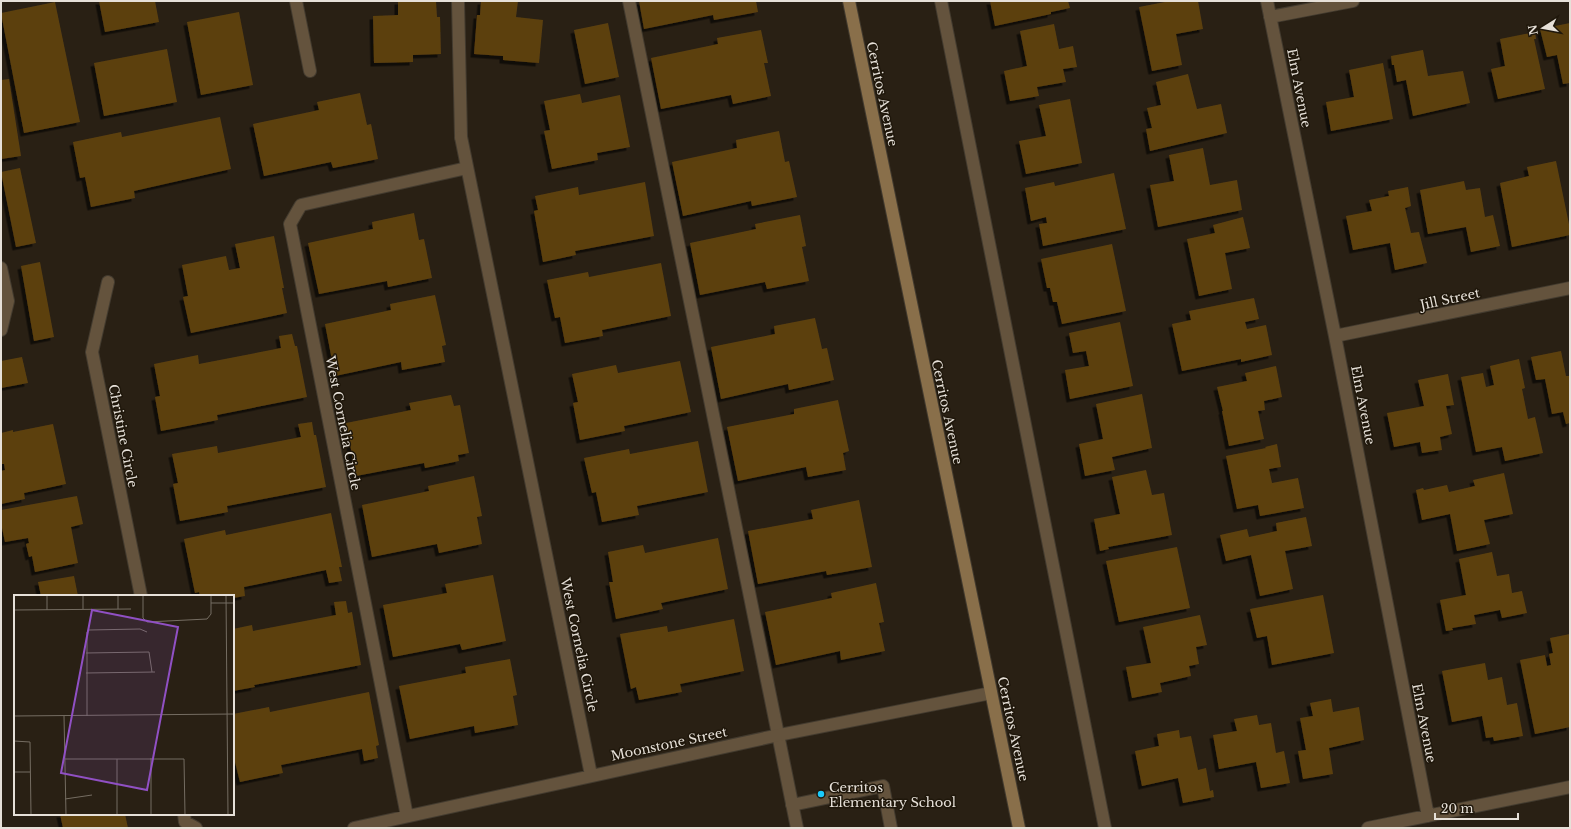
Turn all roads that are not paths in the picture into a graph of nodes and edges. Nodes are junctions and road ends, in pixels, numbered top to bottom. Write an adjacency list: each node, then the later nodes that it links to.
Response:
1 (296, 1): 9 (street)
2 (458, 1): 10 (street, West Cornelia Circle)
3 (629, 1): 18 (street)
4 (849, 1): 17 (main road, Cerritos Avenue)
5 (941, 1): 30 (street)
6 (1268, 1): 8 (street, Elm Avenue)
7 (1353, 1): 8 (street)
8 (1270, 17): 15 (street, Elm Avenue)
9 (310, 71)
10 (467, 168): 19 (street, West Cornelia Circle); 23 (street, West Cornelia Circle)
11 (1, 268): 14 (street)
12 (108, 282): 16 (street, Christine Circle)
13 (1570, 288): 15 (street, Jill Street)
14 (1, 330)
15 (1335, 336): 24 (street, Elm Avenue)
16 (141, 595)
17 (991, 693): 18 (street, Moonstone Street); 29 (main road, Cerritos Avenue)
18 (779, 735): 19 (street, Moonstone Street); 21 (street)
19 (591, 775): 23 (street, Moonstone Street)
20 (1570, 788): 24 (street)
21 (792, 805): 27 (street); 28 (street)
22 (184, 815): 25 (street)
23 (407, 816): 26 (street, Moonstone Street)
24 (1428, 816): 31 (street)
25 (196, 828)
26 (354, 828)
27 (797, 828)
28 (891, 828)
29 (1019, 828)
30 (1105, 828)
31 (1368, 828)

